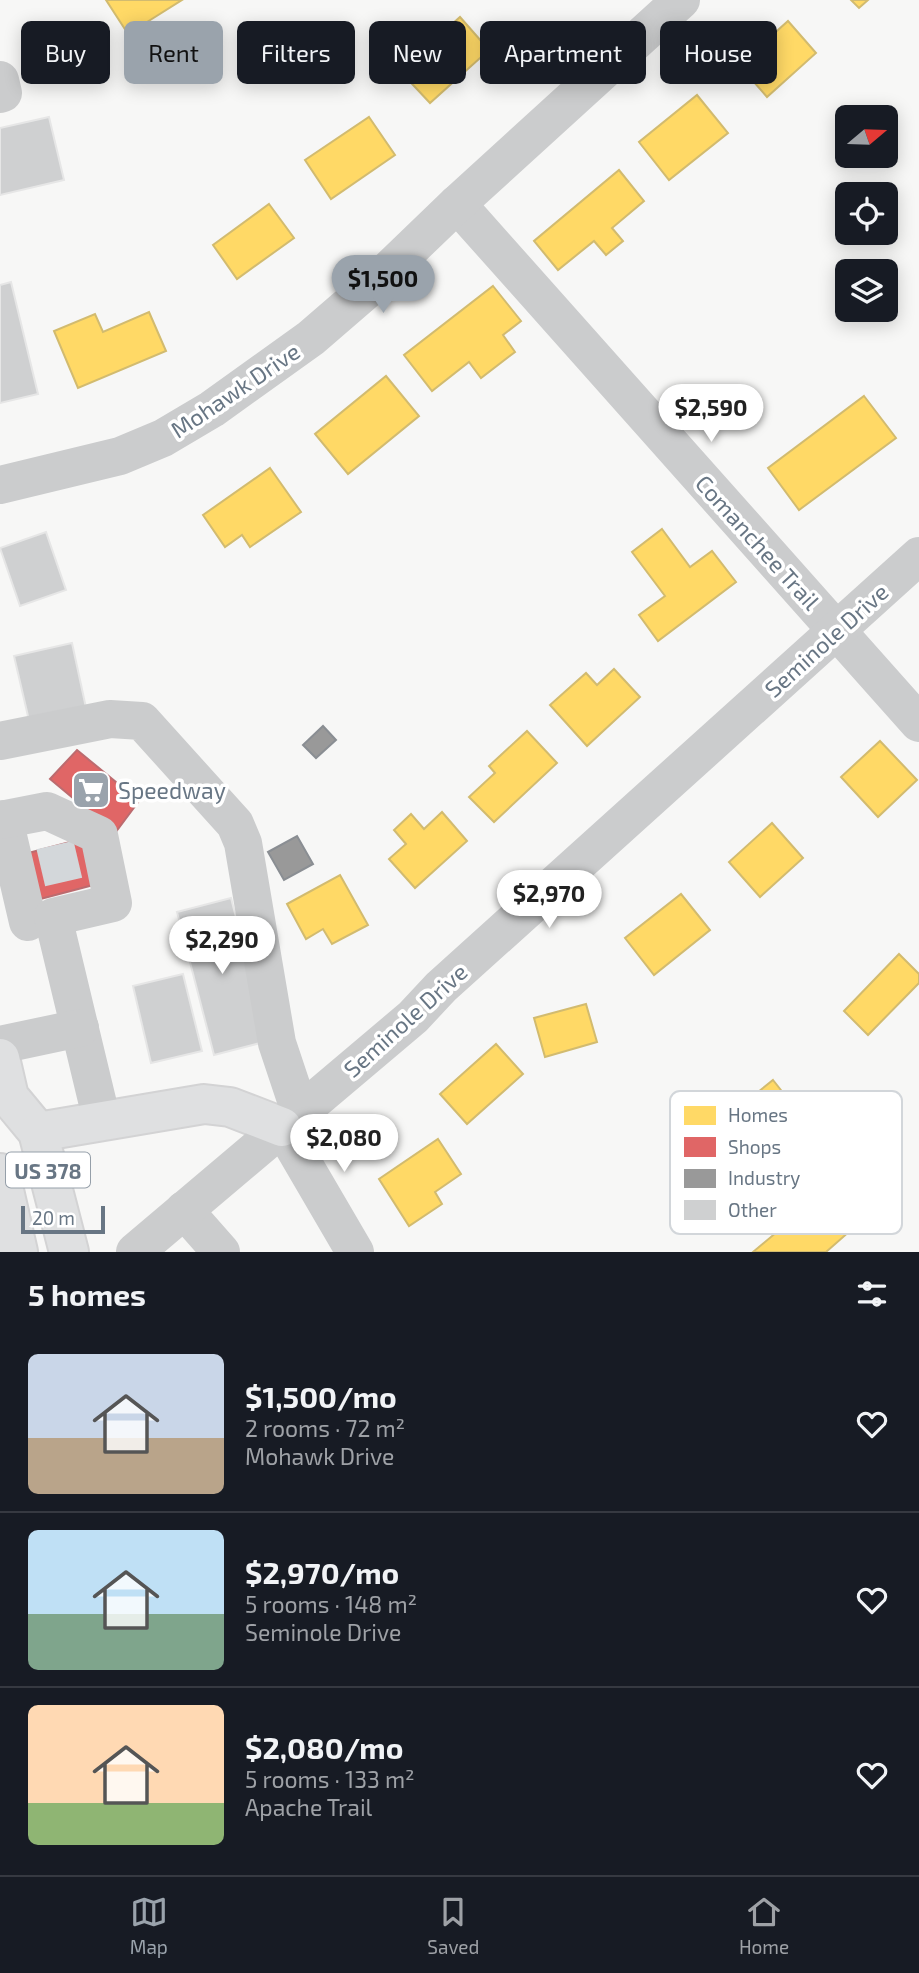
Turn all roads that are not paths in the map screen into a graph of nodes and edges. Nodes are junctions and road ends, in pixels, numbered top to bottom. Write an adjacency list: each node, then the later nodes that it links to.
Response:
1 (681, 0): 4 (street, Mohawk Drive)
2 (0, 80): 3 (street)
3 (0, 94)
4 (457, 204): 5 (street, Mohawk Drive); 7 (street, Comanchee Trail)
5 (0, 485)
6 (919, 556): 7 (street, Seminole Drive)
7 (837, 630): 8 (street, Comanchee Trail); 16 (street, Seminole Drive)
8 (919, 723)
9 (1, 733): 16 (street)
10 (2, 819): 11 (street); 11 (street)
11 (43, 914): 12 (street)
12 (80, 1028): 13 (street); 17 (street)
13 (0, 1045)
14 (0, 1058): 15 (main road, US 378)
15 (5, 1107): 18 (main road, US 378)
16 (291, 1119): 17 (main road); 20 (street, Seminole Drive); 25 (street)
17 (102, 1121): 18 (main road)
18 (38, 1132): 22 (main road, US 378)
19 (0, 1173): 21 (main road, US 378)
20 (184, 1210): 23 (street, Seminole Drive); 24 (street)
21 (18, 1252)
22 (69, 1252)
23 (135, 1252)
24 (221, 1252)
25 (355, 1252)

